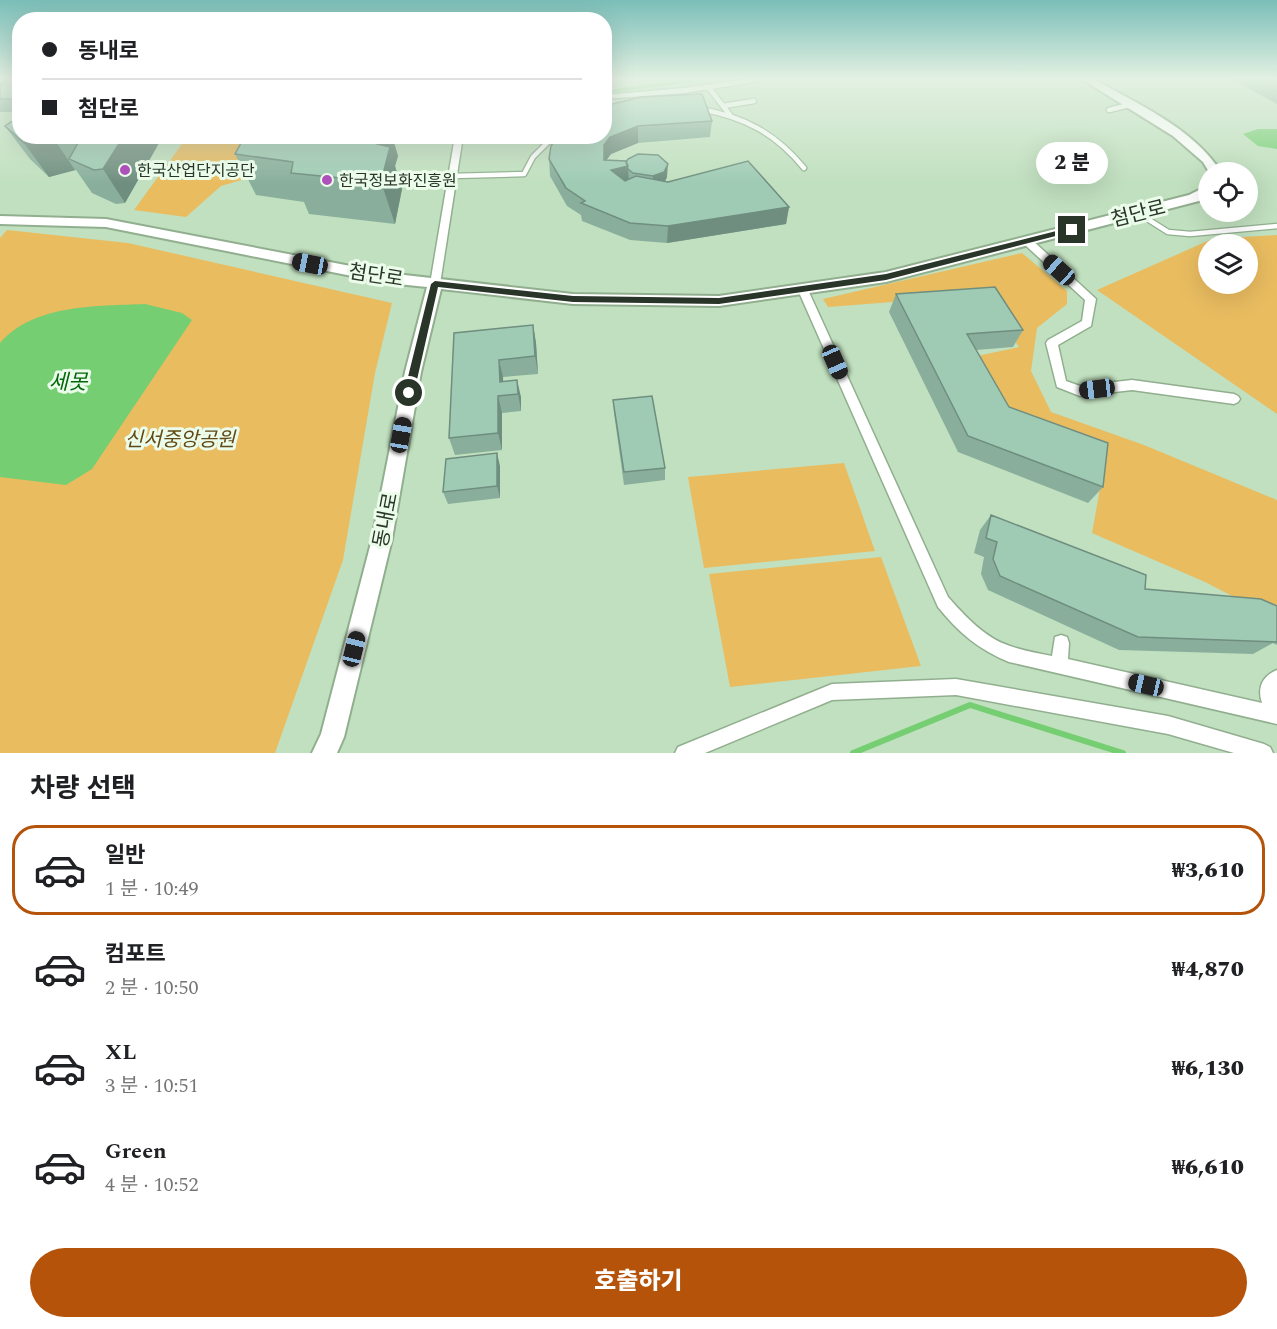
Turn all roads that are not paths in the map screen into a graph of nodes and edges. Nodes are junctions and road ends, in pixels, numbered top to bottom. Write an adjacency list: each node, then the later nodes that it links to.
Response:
1 (719, 113): 3 (lane)
2 (1142, 113): 6 (street)
3 (730, 115): 7 (lane)
4 (458, 144): 8 (street)
5 (546, 144): 8 (lane)
6 (1210, 162)
7 (804, 168)
8 (452, 176): 14 (street)
9 (1198, 196): 10 (street, 첨단로)
10 (1138, 213): 12 (lane); 13 (street, 첨단로)
11 (0, 220): 14 (street, 첨단로)
12 (1277, 226)
13 (1027, 241): 15 (street, 첨단로); 16 (street)
14 (435, 284): 15 (street, 첨단로); 21 (street, 동내로)
15 (803, 290): 18 (street)
16 (1234, 399)
17 (1061, 644): 18 (street)
18 (1059, 665): 20 (street)
19 (1277, 678): 20 (street)
20 (1277, 715)
21 (324, 753)
22 (684, 753): 23 (street)
23 (1264, 753)

